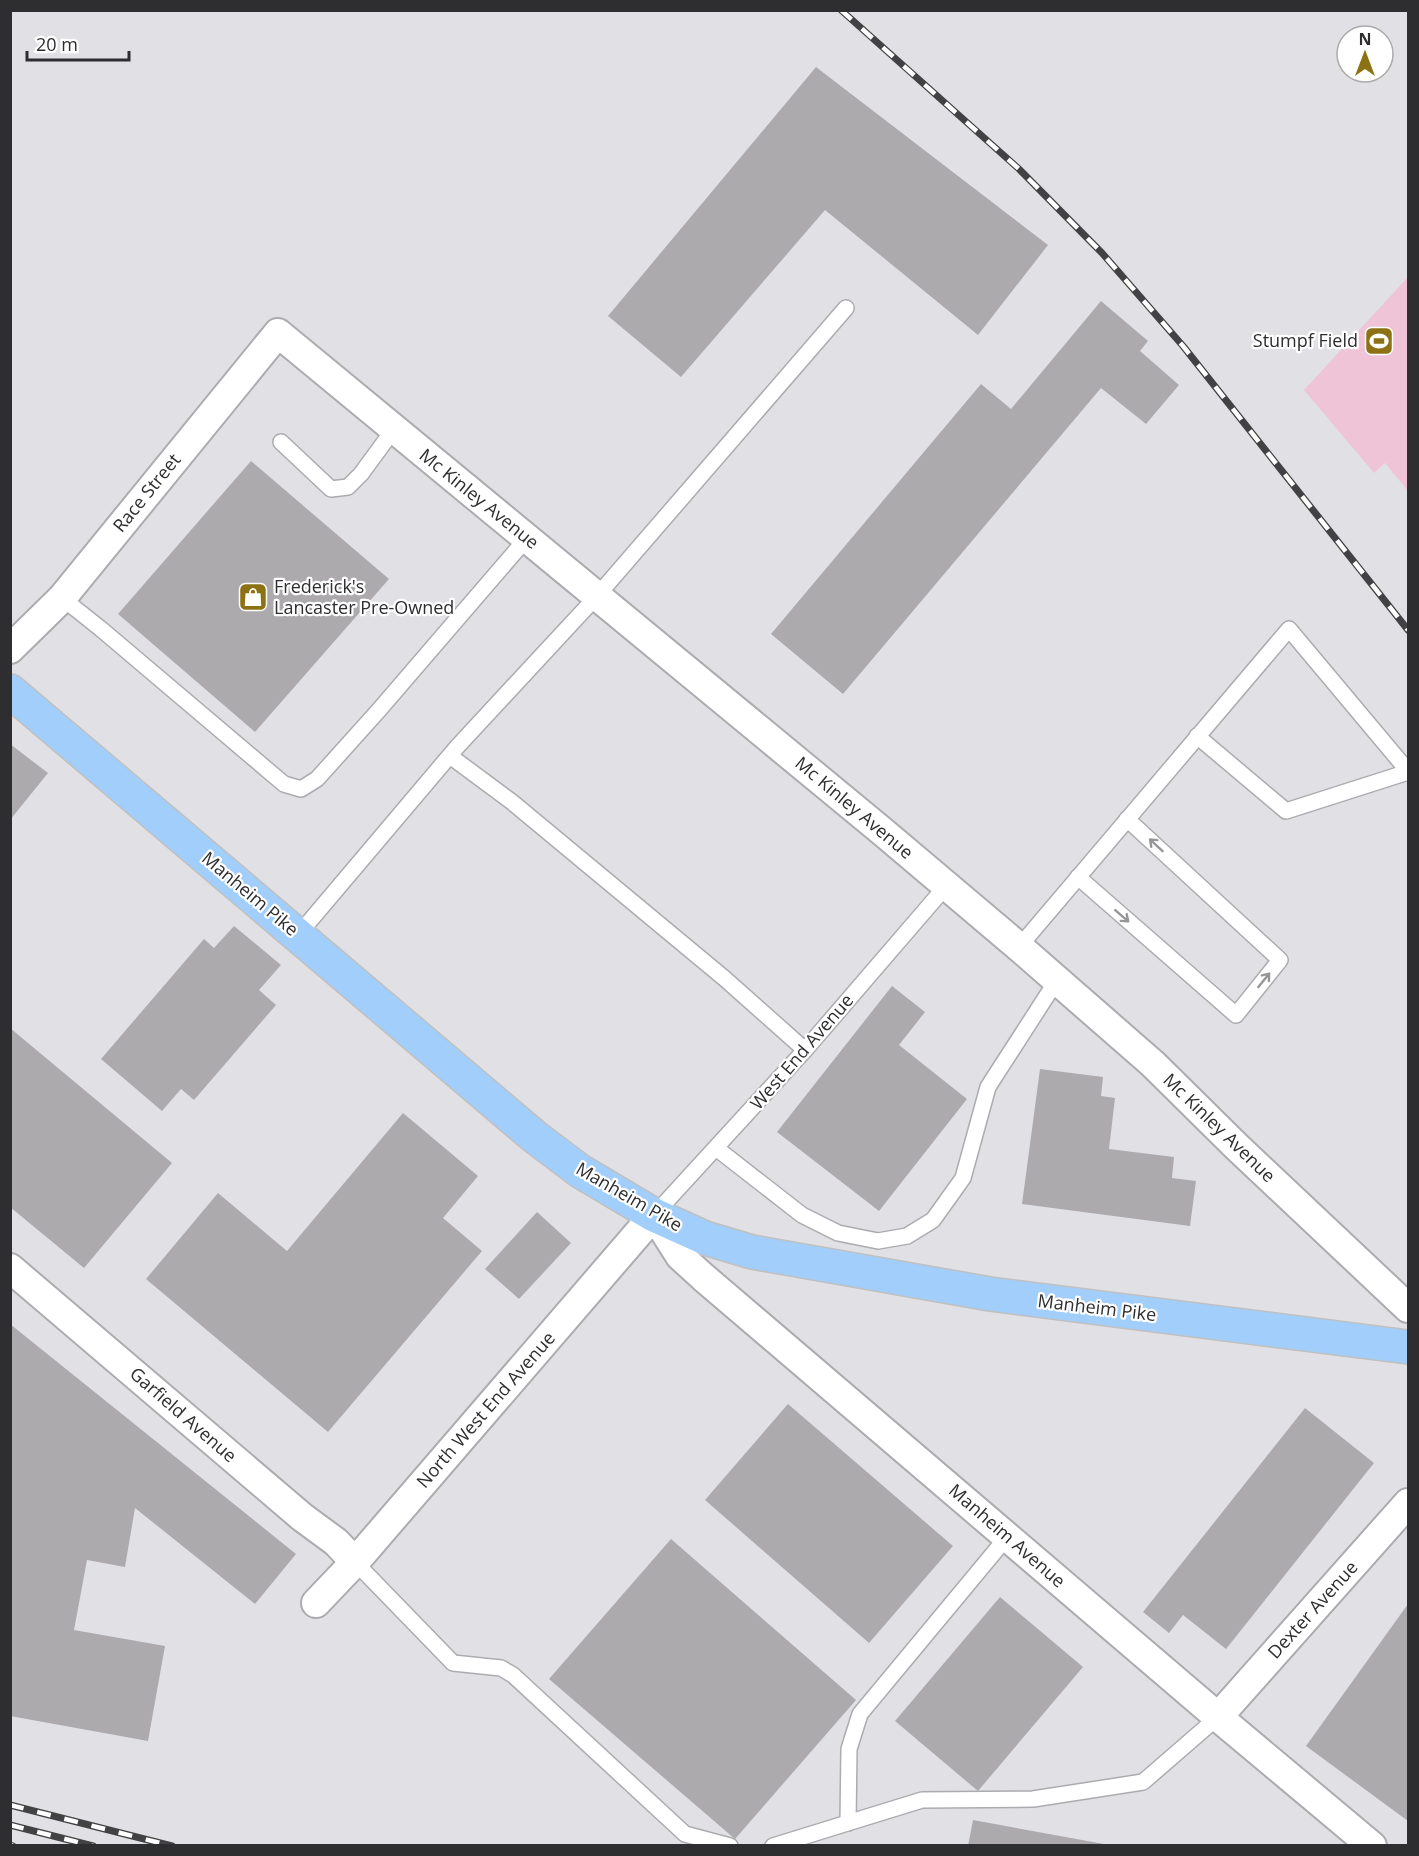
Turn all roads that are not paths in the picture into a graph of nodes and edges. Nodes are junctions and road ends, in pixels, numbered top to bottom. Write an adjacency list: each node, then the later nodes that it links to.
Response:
1 (846, 308): 6 (lane)
2 (278, 333): 3 (street, Mc Kinley Avenue); 7 (street, Race Street)
3 (394, 429): 4 (lane); 5 (street, Mc Kinley Avenue)
4 (281, 442)
5 (527, 538): 6 (street, Mc Kinley Avenue); 7 (lane)
6 (597, 596): 11 (lane); 15 (street, Mc Kinley Avenue)
7 (62, 598): 8 (street, Race Street)
8 (10, 649)
9 (10, 691): 16 (main road, Manheim Pike)
10 (1197, 736): 12 (lane); 12 (lane); 13 (lane)
11 (450, 756): 16 (lane); 19 (lane)
12 (1408, 772)
13 (1127, 819): 14 (lane); 14 (lane, one-way to 13)
14 (1078, 877): 17 (lane)
15 (947, 885): 17 (street, Mc Kinley Avenue); 19 (lane, West End Avenue)
16 (298, 935): 21 (main road, Manheim Pike)
17 (1019, 947): 18 (street, Mc Kinley Avenue)
18 (1057, 980): 20 (lane); 23 (street, Mc Kinley Avenue)
19 (805, 1050): 20 (lane, West End Avenue)
20 (716, 1148): 21 (lane, West End Avenue)
21 (654, 1215): 24 (main road, Manheim Pike); 26 (street, Manheim Avenue); 27 (street, North West End Avenue)
22 (10, 1268): 27 (street, Garfield Avenue)
23 (1408, 1308)
24 (1408, 1347)
25 (1408, 1503): 29 (street, Dexter Avenue)
26 (1007, 1537): 29 (street, Manheim Avenue); 30 (lane)
27 (355, 1562): 28 (street, North West End Avenue); 31 (lane)
28 (316, 1604)
29 (1218, 1717): 30 (lane); 33 (street, Manheim Avenue)
30 (848, 1823): 32 (lane)
31 (730, 1845)
32 (773, 1845)
33 (1372, 1845)

